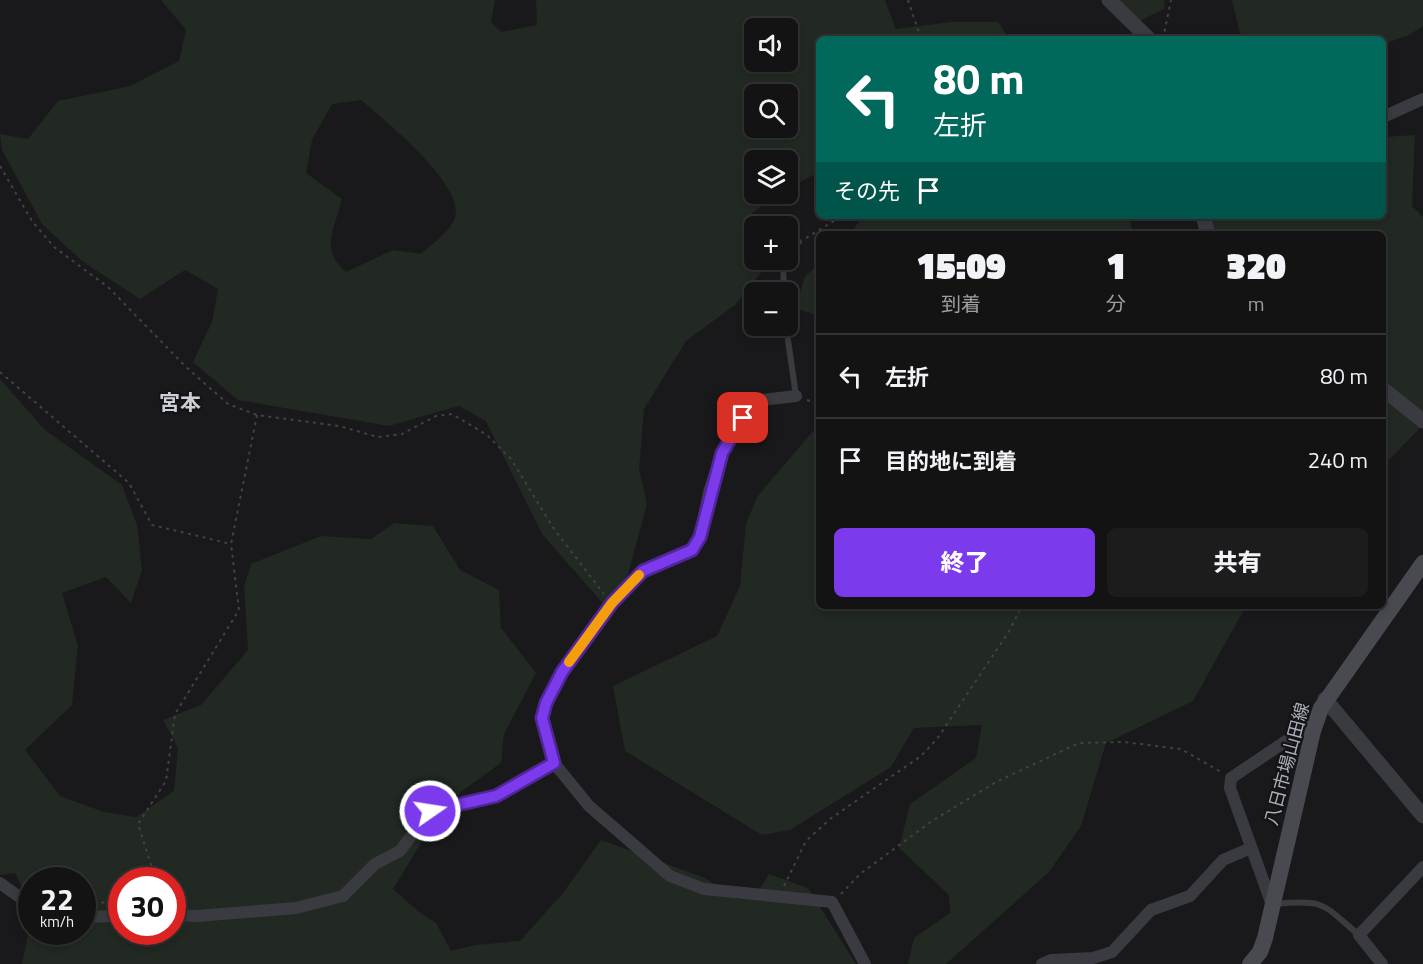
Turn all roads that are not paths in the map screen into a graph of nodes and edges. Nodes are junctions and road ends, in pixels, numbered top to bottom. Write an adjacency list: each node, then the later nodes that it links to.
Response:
1 (1109, 0): 2 (street)
2 (1146, 36)
3 (1423, 99): 4 (street)
4 (1386, 116)
5 (787, 336): 7 (lane)
6 (1386, 391): 8 (street)
7 (796, 396): 12 (street)
8 (1423, 421)
9 (1423, 563): 10 (main road, 八日市場山田線)
10 (1325, 699): 11 (main road, 八日市場山田線); 13 (street)
11 (1316, 721): 14 (street); 18 (main road, 八日市場山田線)
12 (554, 763): 19 (street); 21 (street)
13 (1423, 816)
14 (1251, 848): 18 (street); 22 (street)
15 (1423, 867): 20 (street)
16 (0, 882): 17 (street)
17 (18, 896)
18 (1272, 905): 20 (lane); 23 (main road, 八日市場山田線)
19 (186, 916)
20 (1359, 935): 24 (street)
21 (865, 964)
22 (1042, 964)
23 (1250, 964)
24 (1382, 964)

